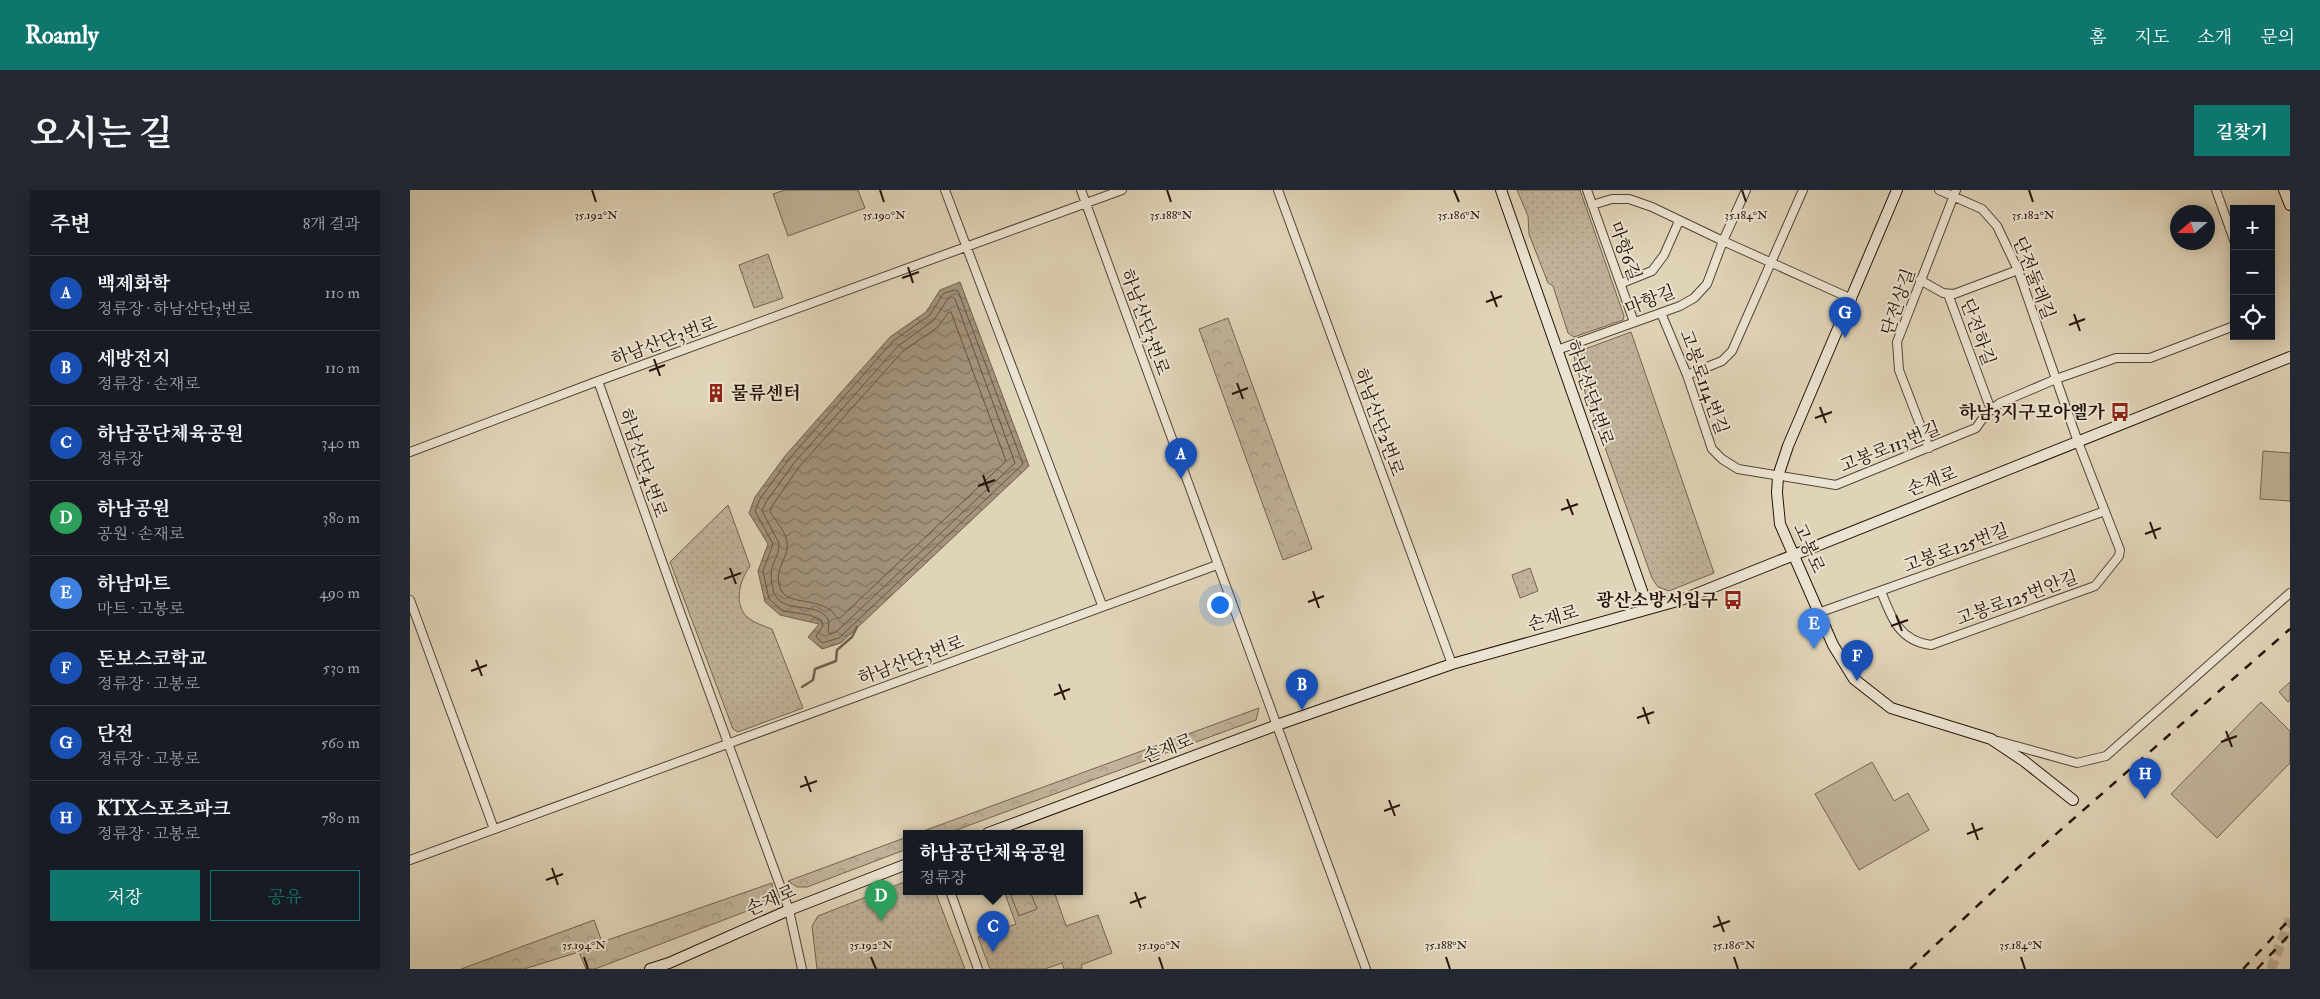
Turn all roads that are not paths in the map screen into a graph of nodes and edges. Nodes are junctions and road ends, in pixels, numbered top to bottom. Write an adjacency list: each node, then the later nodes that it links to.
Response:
1 (945, 190): 20 (street)
2 (1081, 190): 14 (street, 하남산단3번로)
3 (1122, 190): 14 (street)
4 (1278, 190): 49 (street, 하남산단2번로)
5 (1501, 190): 30 (main road, 하남산단1번로)
6 (1587, 190): 15 (street, 마항6길)
7 (1746, 190): 19 (street, 마항길)
8 (1803, 190): 21 (street)
9 (1897, 190): 26 (main road, 고봉로)
10 (1939, 190): 13 (street, 단전둘레길)
11 (2216, 190): 18 (street)
12 (2284, 190): 16 (main road)
13 (1955, 193): 22 (street, 단전둘레길); 23 (street, 단전상길)
14 (1086, 203): 20 (street, 하남산단3번로); 42 (street, 하남산단3번로)
15 (1592, 204): 17 (street); 24 (street, 마항6길)
16 (2290, 205)
17 (1679, 221): 19 (street); 24 (street)
18 (2230, 229)
19 (1723, 241): 21 (street); 27 (street, 마항길)
20 (966, 247): 34 (street, 하남산단3번로); 46 (street)
21 (1772, 264): 26 (street); 32 (street)
22 (2018, 270): 25 (street); 33 (street, 단전둘레길)
23 (1920, 280): 25 (street, 단전하길); 37 (street, 단전상길)
24 (1622, 284): 28 (street, 마항6길)
25 (1948, 294): 35 (street, 단전하길)
26 (1852, 298): 39 (main road, 고봉로)
27 (1661, 313): 28 (street, 마항길); 32 (street, 고봉로114번길)
28 (1634, 322): 30 (street, 마항길)
29 (2230, 328): 33 (street)
30 (1557, 350): 47 (main road, 하남산단1번로)
31 (2290, 357): 36 (main road, 손재로)
32 (1687, 375): 39 (street, 고봉로114번길)
33 (2056, 378): 35 (street, 고봉로113번길); 36 (street, 단전둘레길)
34 (598, 381): 38 (street); 52 (street, 하남산단4번로)
35 (1991, 410): 37 (street, 고봉로113번길)
36 (2078, 442): 40 (street, 고봉로125번안길); 41 (main road, 손재로)
37 (1929, 448): 39 (street, 고봉로113번길)
38 (410, 452)
39 (1778, 476): 41 (main road, 고봉로)
40 (2105, 511): 43 (street, 고봉로125번길); 43 (street, 고봉로125번안길)
41 (1793, 554): 47 (main road, 손재로); 48 (main road, 고봉로)
42 (1217, 565): 46 (street, 하남산단3번로); 50 (street, 하남산단3번로)
43 (1880, 591): 48 (street, 고봉로125번길)
44 (2290, 593): 51 (street)
45 (410, 600): 54 (street)
46 (1102, 605): 52 (street, 하남산단3번로)
47 (1648, 608): 49 (main road, 손재로)
48 (1818, 613): 51 (main road, 고봉로)
49 (1452, 664): 50 (main road, 손재로)
50 (1277, 725): 55 (main road, 손재로); 63 (street, 하남산단3번로)
51 (1991, 739): 53 (main road, 고봉로)
52 (729, 744): 54 (street); 59 (street, 하남산단4번로)
53 (2073, 800)
54 (494, 829): 56 (street)
55 (996, 830)
56 (410, 860)
57 (903, 866): 59 (main road, 손재로)
58 (951, 895): 62 (street)
59 (789, 910): 60 (main road, 손재로); 61 (street, 하남산단4번로)
60 (650, 969)
61 (802, 969)
62 (978, 969)
63 (1366, 969)

